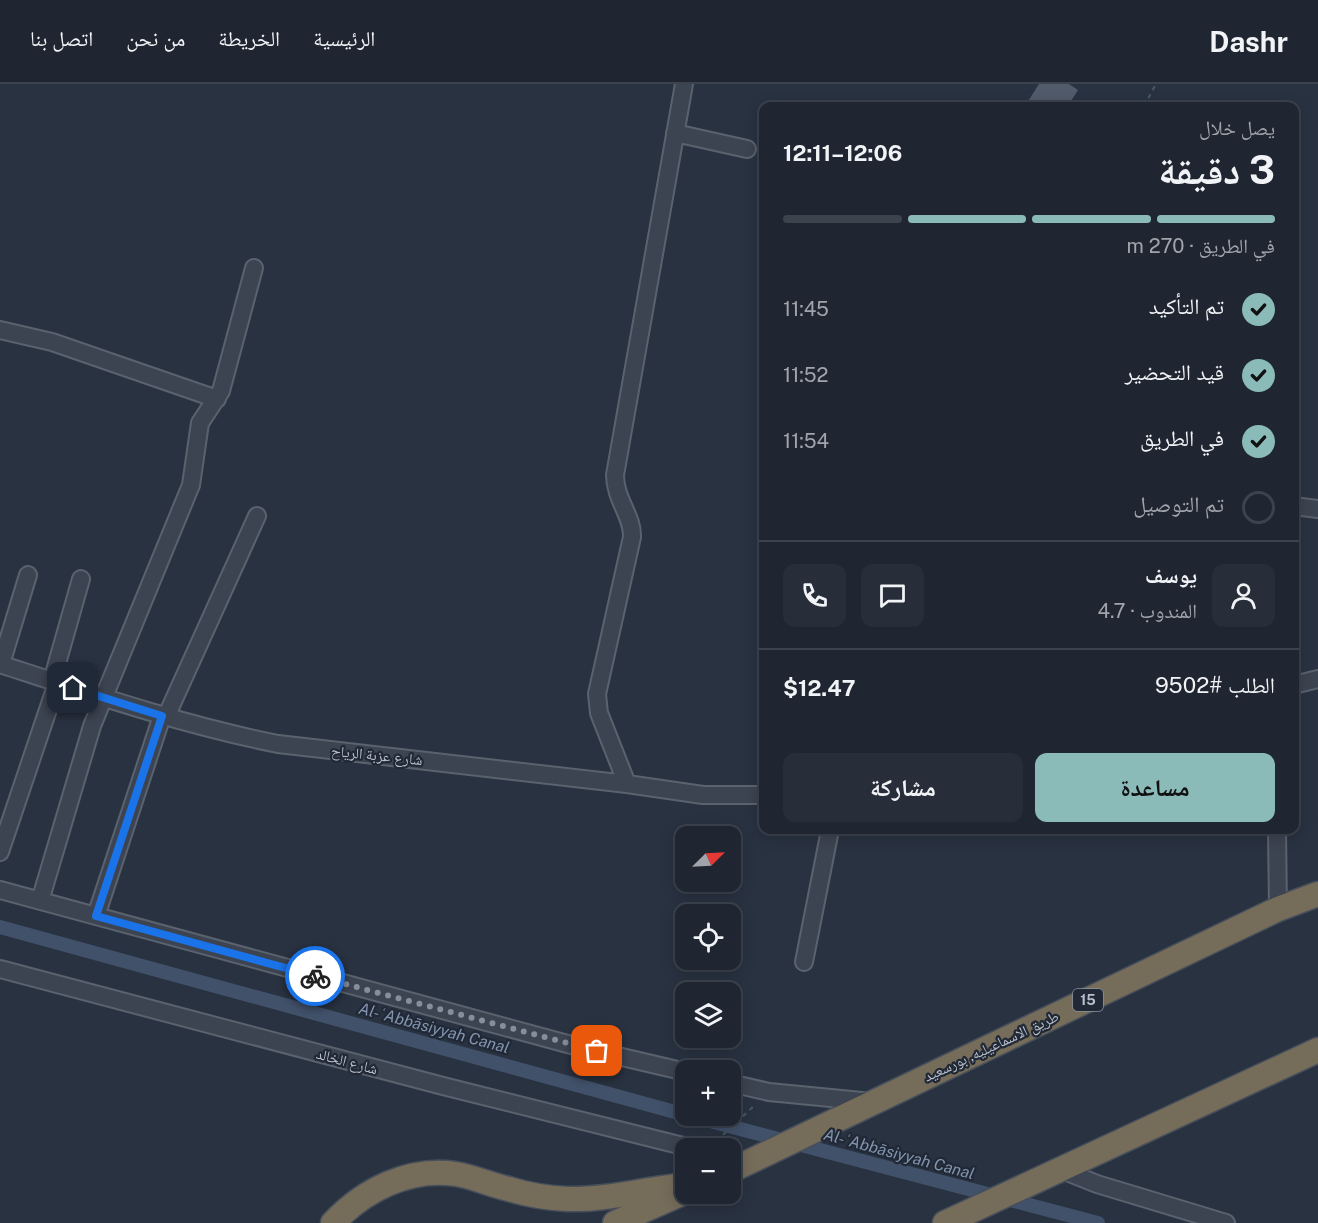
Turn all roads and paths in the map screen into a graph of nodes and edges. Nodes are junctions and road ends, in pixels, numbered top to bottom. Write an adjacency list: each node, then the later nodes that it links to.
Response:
1 (684, 84): 4 (street)
2 (1156, 84): 3 (path)
3 (1146, 102)
4 (675, 133): 5 (street); 20 (street)
5 (747, 148)
6 (254, 268): 8 (street)
7 (0, 331): 8 (street)
8 (217, 399): 18 (street)
9 (1299, 507): 10 (street)
10 (1318, 509)
11 (257, 516): 19 (street)
12 (28, 575): 14 (street)
13 (81, 579): 17 (street)
14 (1, 664): 17 (street, شارع عزبة الرياح)
15 (1299, 679): 16 (street)
16 (1318, 679)
17 (55, 682): 18 (street, شارع عزبة الرياح); 24 (street)
18 (104, 698): 19 (street, شارع عزبة الرياح); 27 (street)
19 (164, 717): 20 (street, شارع عزبة الرياح); 29 (street)
20 (627, 784): 21 (street, شارع عزبة الرياح)
21 (759, 795)
22 (829, 834): 30 (street)
23 (1277, 834): 28 (street)
24 (0, 852)
25 (0, 890): 27 (street)
26 (1318, 894): 28 (highway, طريق الاسماعيليه, بورسعيد / 15)
27 (40, 901): 29 (street)
28 (1278, 909): 36 (highway, طريق الاسماعيليه, بورسعيد / 15)
29 (96, 916): 33 (street)
30 (804, 962)
31 (0, 969): 38 (street, شارع الخالد)
32 (1318, 1050): 40 (highway)
33 (675, 1069)
34 (741, 1086): 36 (street)
35 (757, 1103): 37 (path)
36 (866, 1105): 39 (highway, طريق الاسماعيليه, بورسعيد / 15)
37 (714, 1138)
38 (675, 1140)
39 (741, 1166)
40 (1052, 1174): 43 (highway); 46 (street)
41 (675, 1187): 44 (highway)
42 (675, 1197): 45 (highway)
43 (956, 1221)
44 (333, 1223)
45 (615, 1223)
46 (1226, 1223)

